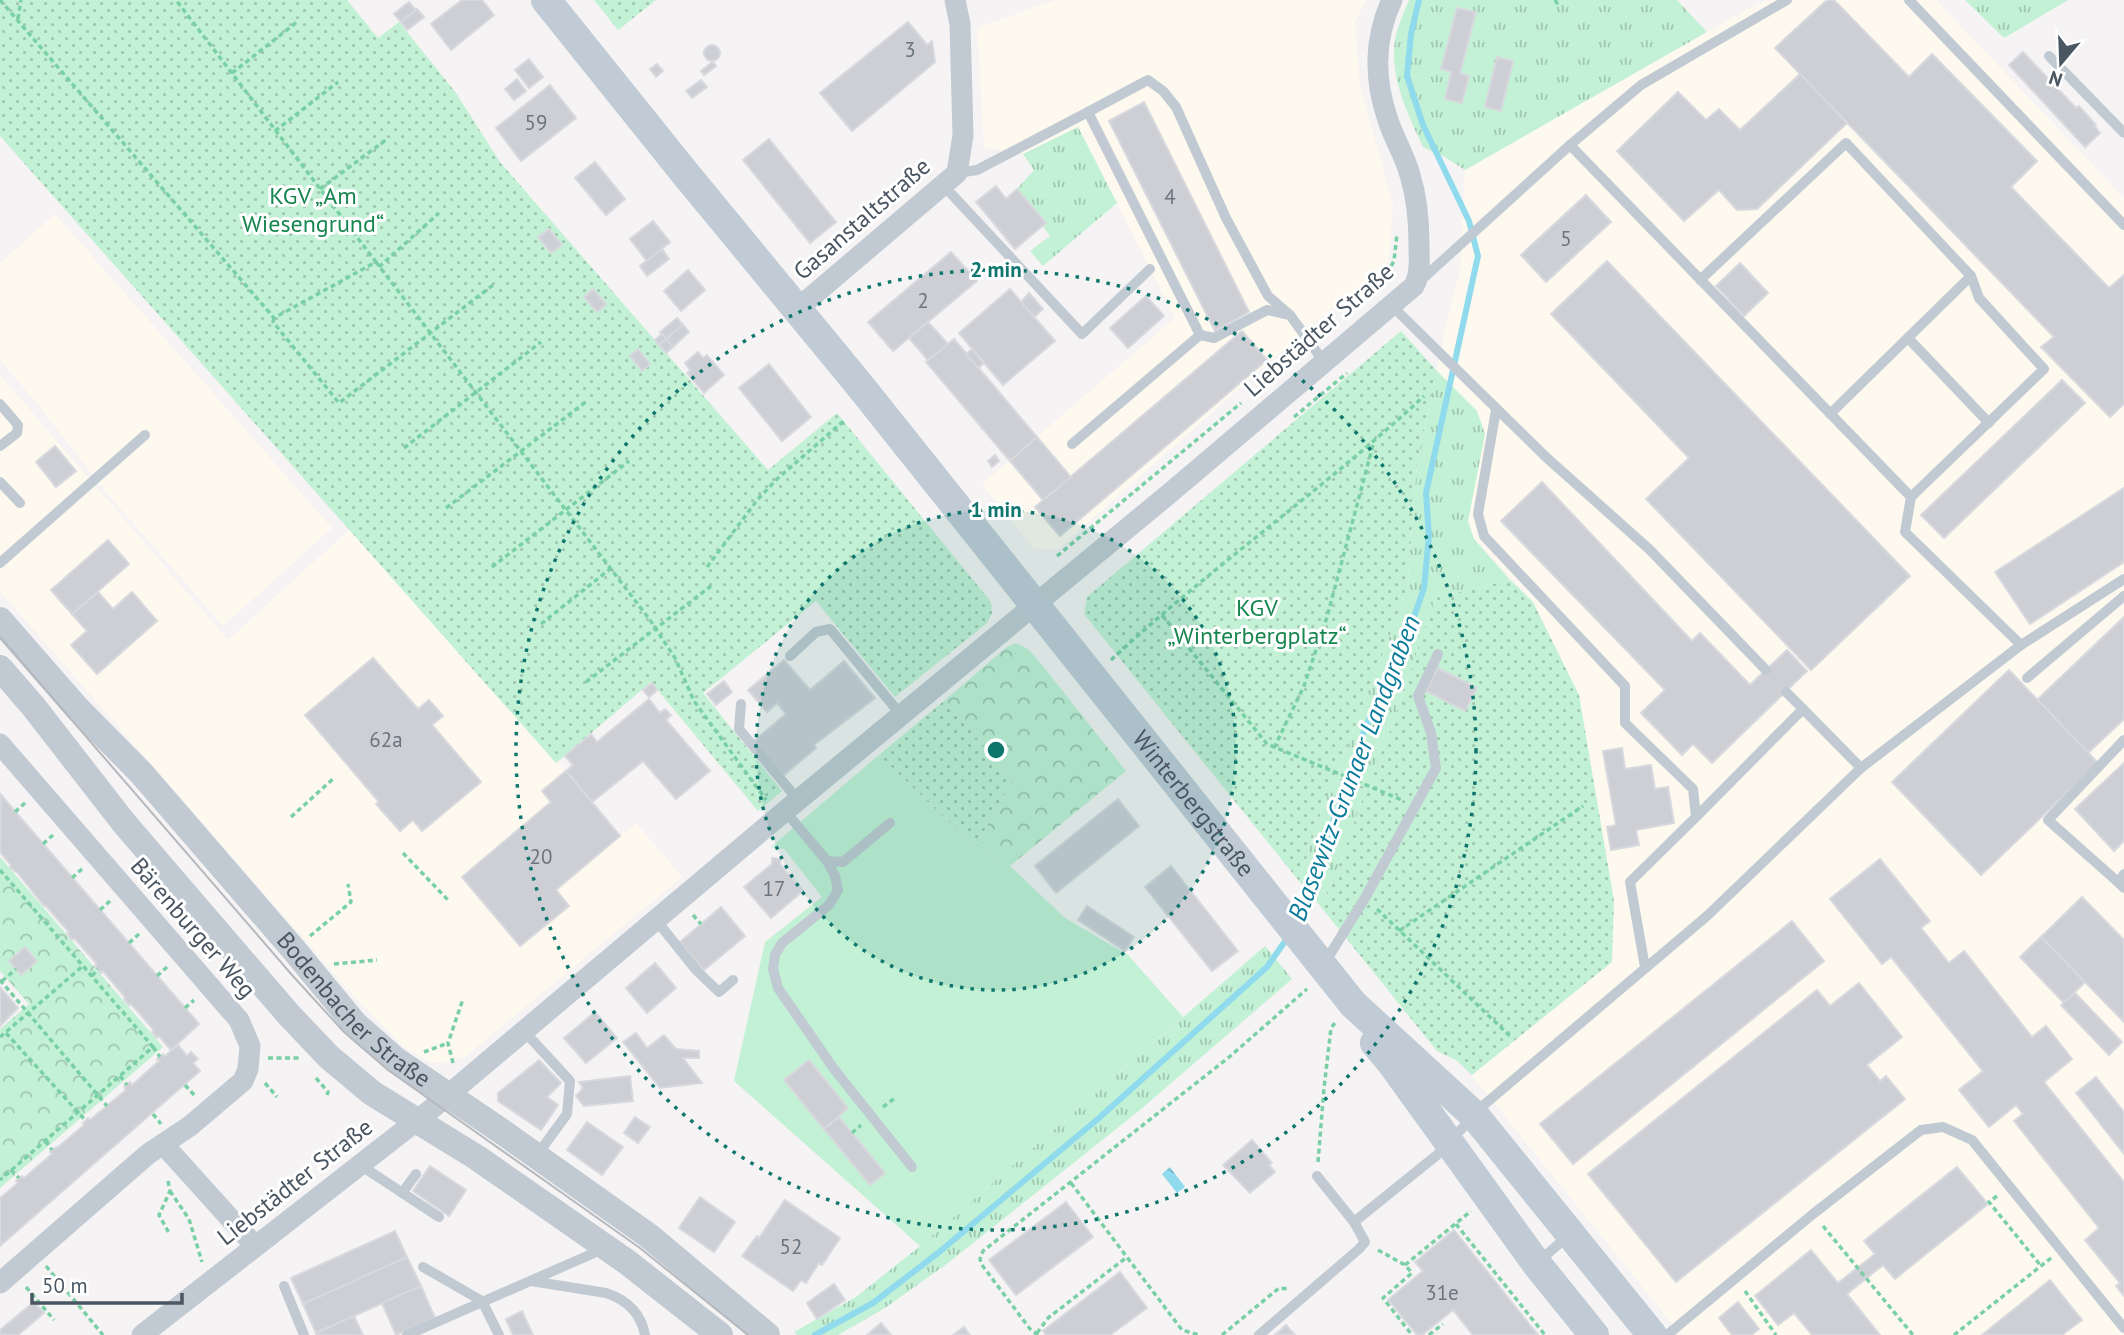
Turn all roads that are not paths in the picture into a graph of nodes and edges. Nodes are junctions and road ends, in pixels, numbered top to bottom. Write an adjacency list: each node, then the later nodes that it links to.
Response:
1 (546, 0): 17 (main road, Winterbergstraße)
2 (955, 0): 10 (street, Gasanstaltstraße)
3 (1392, 0): 15 (street, Liebstädter Straße)
4 (1787, 0): 9 (lane)
5 (1909, 0): 11 (lane)
6 (2049, 56): 8 (lane)
7 (1088, 112): 10 (lane); 18 (lane); 19 (lane)
8 (2124, 133)
9 (1570, 145): 14 (lane); 15 (lane)
10 (950, 179): 12 (lane); 17 (street, Gasanstaltstraße)
11 (2124, 225)
12 (1150, 269)
13 (1971, 276): 14 (lane); 20 (lane); 25 (lane)
14 (1700, 280): 24 (lane)
15 (1414, 286): 16 (street, Liebstädter Straße)
16 (1384, 297): 21 (street, Liebstädter Straße); 23 (lane)
17 (797, 309): 35 (main road, Winterbergstraße)
18 (1290, 315): 19 (lane); 21 (lane)
19 (1200, 335): 27 (lane)
20 (1908, 338): 24 (lane); 25 (lane)
21 (1324, 362): 35 (street, Liebstädter Straße)
22 (0, 404): 28 (lane)
23 (1496, 410): 41 (lane); 51 (lane)
24 (1830, 414): 30 (lane)
25 (1989, 423): 30 (lane)
26 (145, 435): 32 (lane)
27 (1072, 444)
28 (0, 446)
29 (0, 482): 31 (lane)
30 (1911, 498): 37 (lane)
31 (20, 503)
32 (0, 562)
33 (2124, 579): 37 (lane)
34 (2124, 596): 42 (lane)
35 (1033, 604): 46 (street, Liebstädter Straße); 57 (main road, Winterbergstraße)
36 (0, 620): 61 (street, Bodenbacher Straße)
37 (2021, 645): 49 (lane)
38 (1438, 654): 57 (lane)
39 (790, 656): 46 (lane)
40 (0, 668): 63 (street, Bodenbacher Straße)
41 (1766, 670)
42 (2027, 678)
43 (1786, 691): 45 (lane)
44 (741, 704): 50 (lane)
45 (1803, 709): 49 (lane); 51 (lane)
46 (901, 715): 50 (street, Liebstädter Straße)
47 (2124, 740): 54 (lane)
48 (0, 744): 65 (street, Bärenburger Weg)
49 (1861, 768): 56 (lane)
50 (784, 805): 53 (lane); 55 (street, Liebstädter Straße)
51 (1696, 817): 56 (lane)
52 (890, 823): 53 (lane)
53 (827, 861): 68 (lane)
54 (2122, 882)
55 (656, 920): 58 (lane); 60 (street, Liebstädter Straße)
56 (1646, 967): 62 (lane)
57 (1315, 978): 59 (main road, Winterbergstraße)
58 (733, 980)
59 (1344, 1013): 62 (main road, Winterbergstraße); 64 (main road, Winterbergstraße)
60 (524, 1031): 61 (street, Liebstädter Straße); 66 (lane)
61 (447, 1096): 63 (street, Liebstädter Straße); 66 (street, Bodenbacher Straße)
62 (1475, 1116): 64 (lane); 74 (main road, Winterbergstraße)
63 (417, 1121): 67 (street, Liebstädter Straße); 76 (street, Bodenbacher Straße)
64 (1450, 1143): 73 (lane); 77 (main road, Winterbergstraße)
65 (155, 1149): 75 (street); 80 (street)
66 (537, 1156): 91 (street, Bodenbacher Straße)
67 (360, 1165): 71 (lane); 75 (street, Liebstädter Straße)
68 (912, 1167)
69 (416, 1174): 71 (lane)
70 (1317, 1176): 73 (lane)
71 (402, 1194): 72 (lane)
72 (439, 1217)
73 (1354, 1222): 84 (lane)
74 (1570, 1235): 77 (lane); 93 (main road, Winterbergstraße)
75 (255, 1246): 85 (street, Liebstädter Straße)
76 (607, 1247): 79 (lane); 90 (street, Bodenbacher Straße)
77 (1536, 1263): 92 (main road, Winterbergstraße)
78 (424, 1267): 82 (lane)
79 (530, 1281): 82 (lane); 89 (lane)
80 (0, 1283)
81 (284, 1286): 86 (lane)
82 (482, 1301): 87 (lane); 88 (lane)
83 (2124, 1328): 94 (lane)
84 (1260, 1334)
85 (142, 1335)
86 (304, 1335)
87 (407, 1335)
88 (499, 1335)
89 (645, 1335)
90 (720, 1335)
91 (767, 1335)
92 (1594, 1335)
93 (1651, 1335)
94 (1667, 1335)

